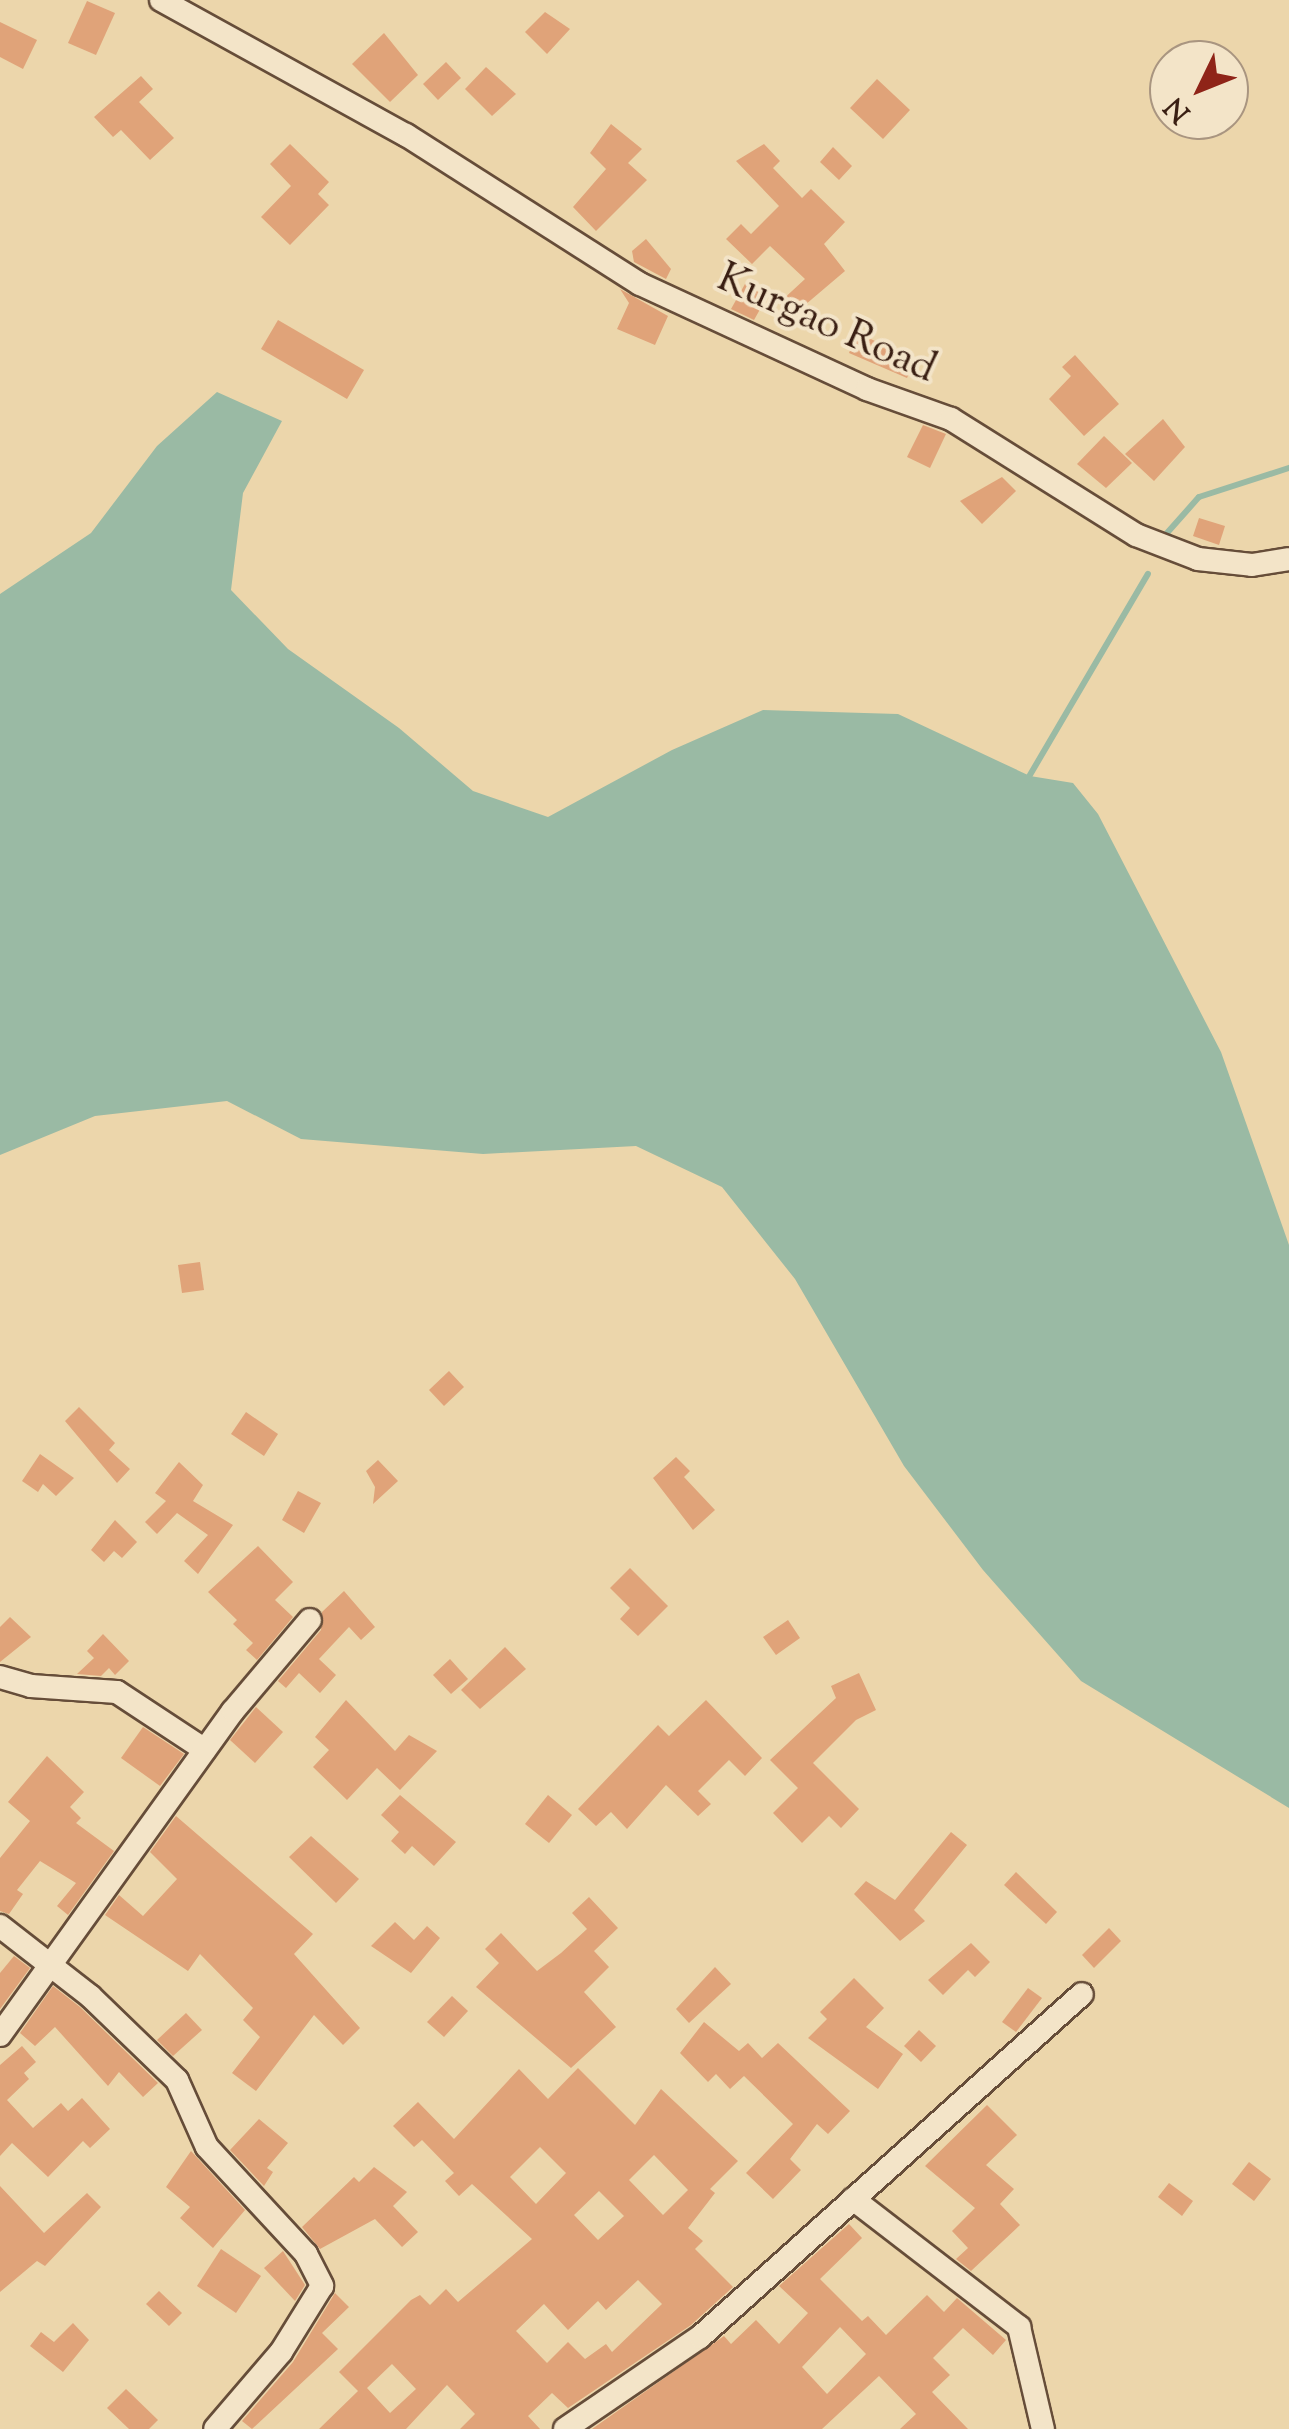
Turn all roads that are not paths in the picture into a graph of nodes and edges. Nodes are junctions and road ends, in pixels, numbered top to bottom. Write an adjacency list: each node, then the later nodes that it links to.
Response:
1 (161, 0): 2 (street, Kurgao Road)
2 (1289, 559)
3 (310, 1620): 5 (street)
4 (0, 1677): 5 (street)
5 (205, 1750): 7 (street)
6 (0, 1926): 7 (street)
7 (47, 1962): 9 (street); 11 (street)
8 (1082, 1994): 10 (street)
9 (0, 2035)
10 (854, 2199): 12 (street); 13 (street)
11 (215, 2429)
12 (565, 2429)
13 (1043, 2429)

